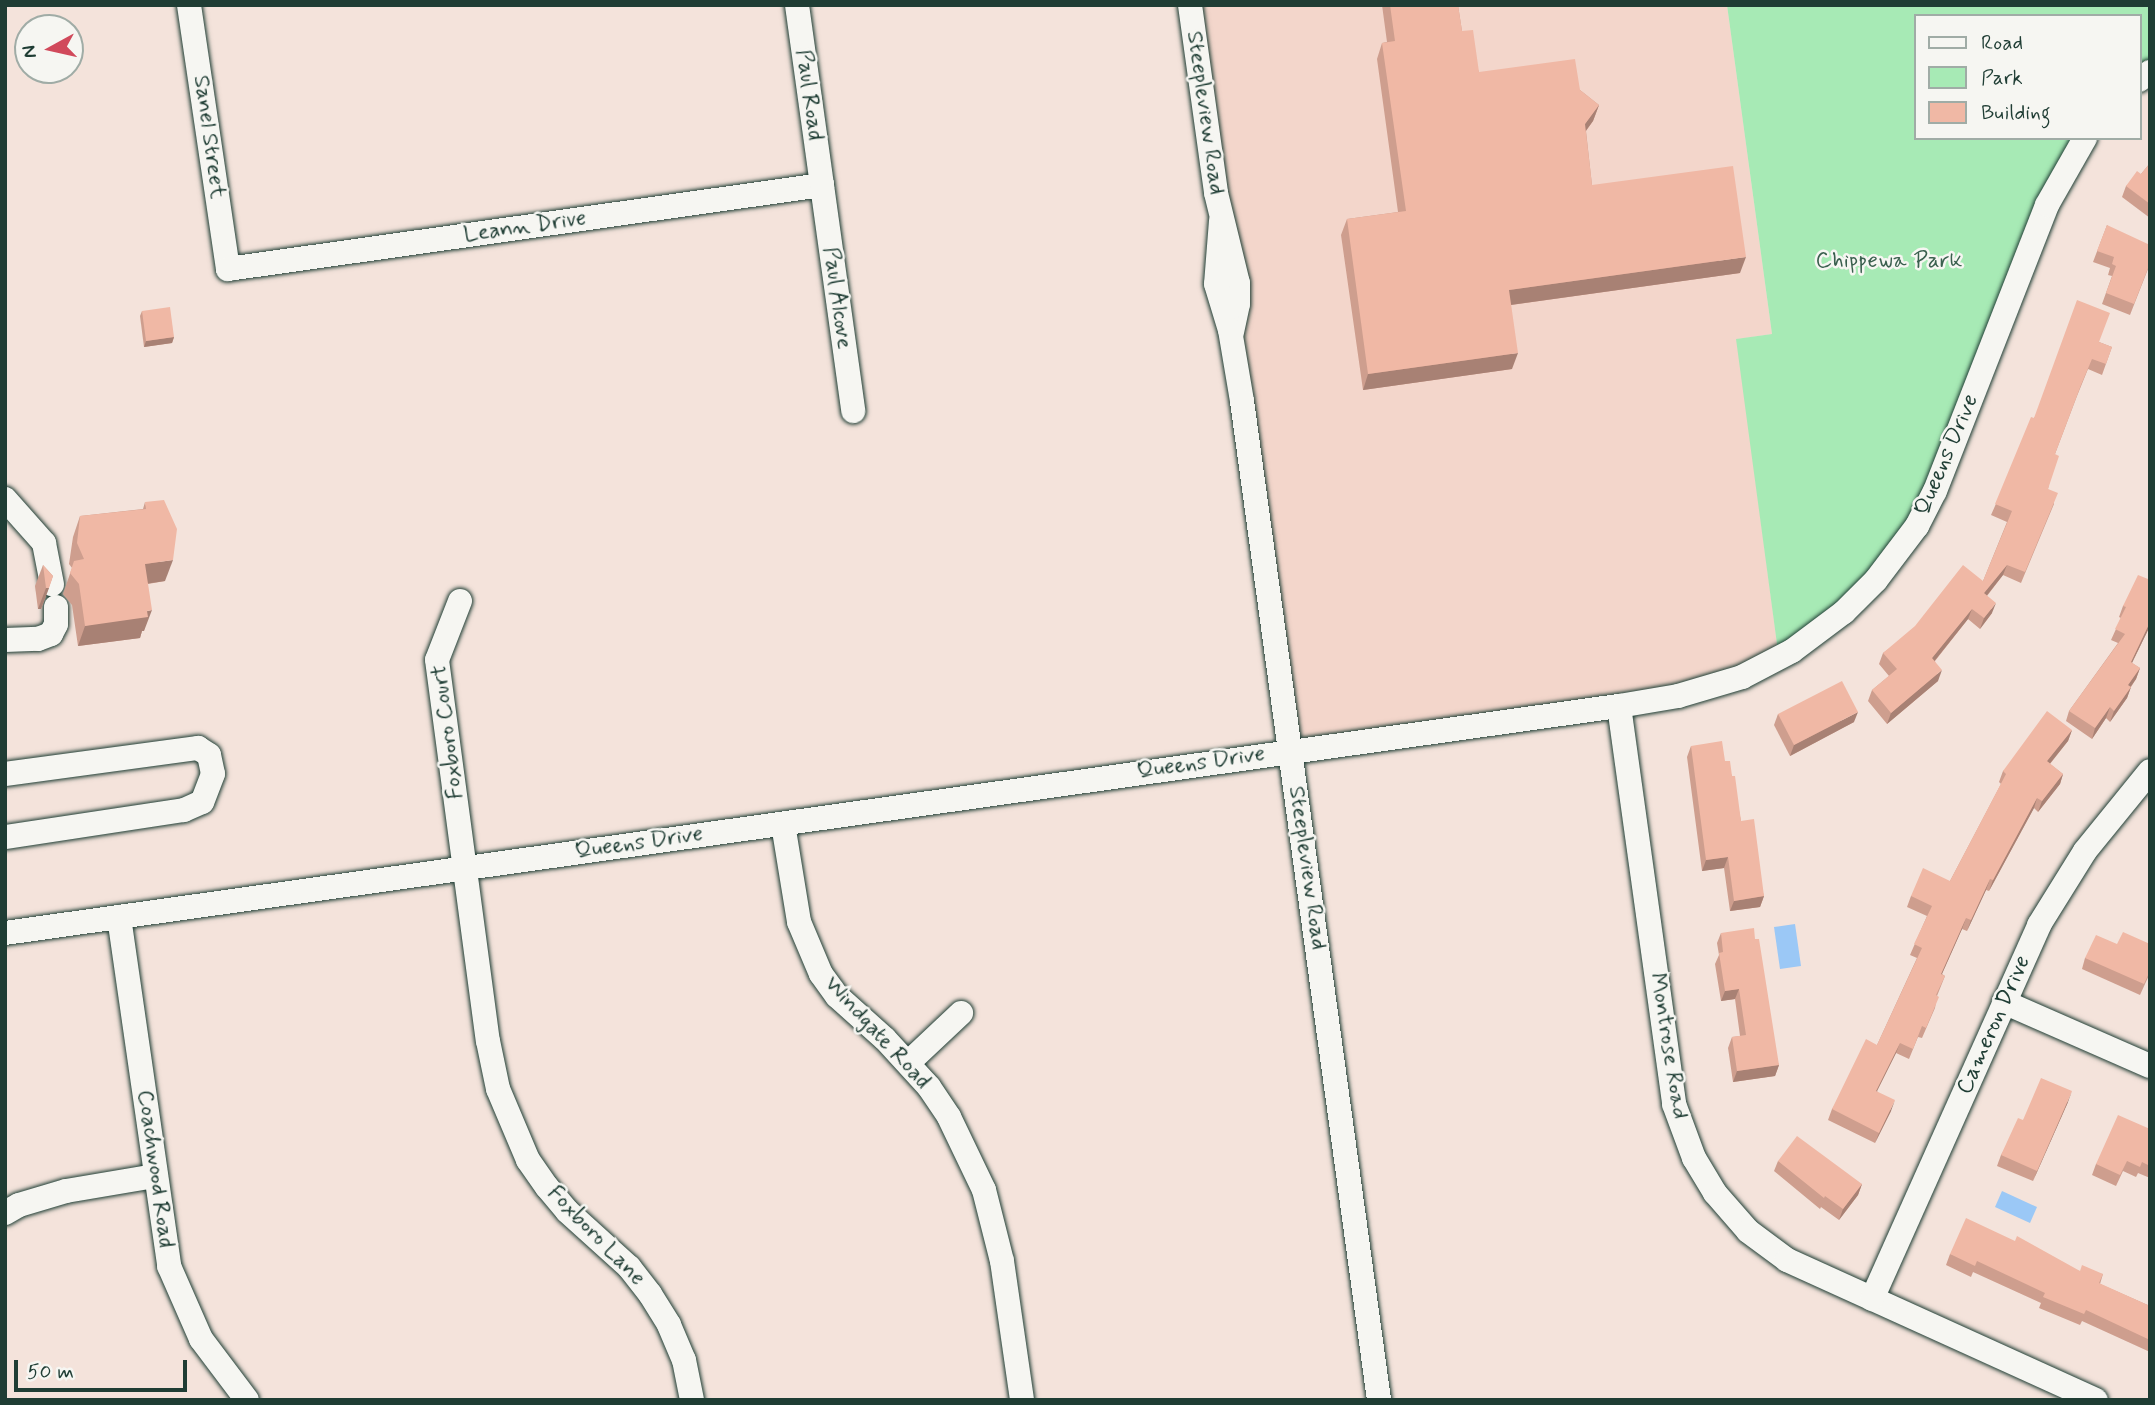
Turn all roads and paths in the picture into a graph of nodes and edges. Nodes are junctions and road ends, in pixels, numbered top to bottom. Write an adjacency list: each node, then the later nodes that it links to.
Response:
1 (190, 5): 6 (street, Sanel Street)
2 (797, 5): 5 (street, Paul Road)
3 (1190, 5): 12 (street, Steepleview Road)
4 (2084, 140): 11 (street, Queens Drive)
5 (822, 185): 6 (street, Leann Drive); 7 (street, Paul Alcove)
6 (228, 269)
7 (853, 411)
8 (5, 499): 10 (street)
9 (460, 601): 17 (street, Foxboro Court)
10 (5, 640)
11 (1619, 706): 12 (street, Queens Drive); 26 (street, Montrose Road)
12 (1291, 751): 15 (street, Queens Drive); 30 (street, Steepleview Road)
13 (2150, 771): 20 (street, Cameron Drive)
14 (5, 774): 16 (street)
15 (783, 824): 17 (street, Queens Drive); 22 (street, Windgate Road)
16 (5, 837)
17 (464, 867): 18 (street, Queens Drive); 28 (street, Foxboro Lane)
18 (119, 917): 19 (street, Queens Drive); 24 (street, Coachwood Road)
19 (5, 933)
20 (2004, 1002): 23 (street); 26 (street, Cameron Drive)
21 (961, 1013): 22 (street)
22 (908, 1063): 29 (street, Windgate Road)
23 (2150, 1066)
24 (155, 1176): 25 (street); 27 (street, Coachwood Road)
25 (5, 1213)
26 (1872, 1299): 31 (street, Montrose Road)
27 (247, 1400)
28 (692, 1400)
29 (1022, 1400)
30 (1379, 1400)
31 (2096, 1400)

